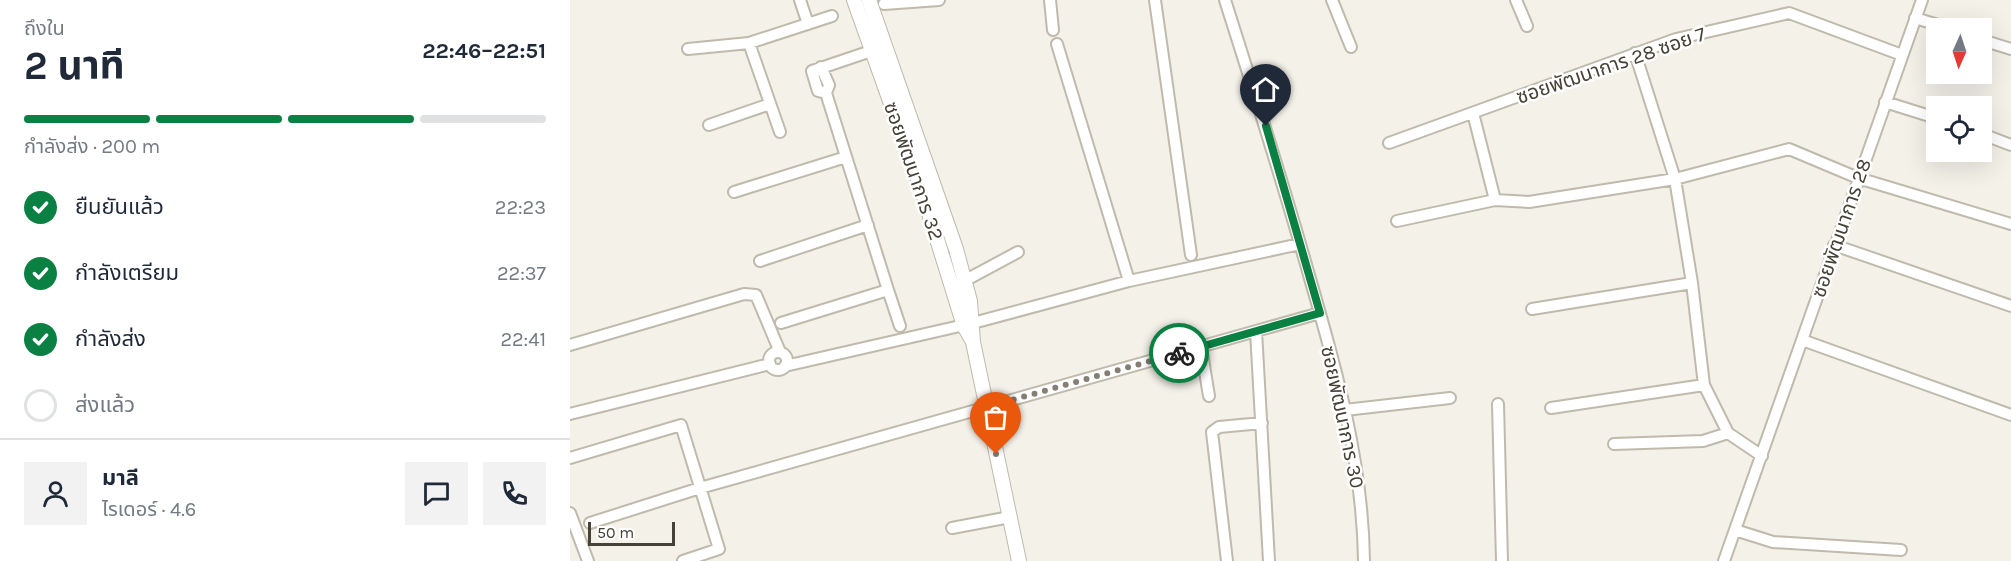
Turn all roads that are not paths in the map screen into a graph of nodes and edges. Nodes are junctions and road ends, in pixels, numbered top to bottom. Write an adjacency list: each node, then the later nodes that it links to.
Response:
1 (800, 0): 15 (street)
2 (854, 0): 23 (street, ซอยพัฒนาการ 32)
3 (869, 0): 23 (street, ซอยพัฒนาการ 32)
4 (939, 0): 11 (street)
5 (1050, 0): 17 (street)
6 (1155, 0): 48 (street)
7 (1225, 0): 45 (street, ซอยพัฒนาการ 30)
8 (1332, 0): 21 (street)
9 (1516, 0): 16 (street)
10 (1922, 0): 13 (street, ซอยพัฒนาการ 28)
11 (884, 4)
12 (832, 16): 15 (street)
13 (1915, 18): 14 (street); 26 (street, ซอยพัฒนาการ 28)
14 (1926, 21)
15 (808, 24): 18 (street)
16 (1527, 26)
17 (1053, 30)
18 (749, 43): 22 (street); 28 (street)
19 (1992, 43): 24 (street)
20 (1057, 44): 51 (street)
21 (1351, 47)
22 (688, 49)
23 (878, 49): 36 (street); 40 (street, ซอยพัฒนาการ 32)
24 (2011, 49)
25 (1635, 53): 26 (street, ซอยพัฒนาการ 28 ซอย 7); 29 (street, ซอยพัฒนาการ 28 ซอย 7); 38 (street)
26 (1902, 55): 27 (street, ซอยพัฒนาการ 28)
27 (1885, 102): 30 (street); 37 (street, ซอยพัฒนาการ 28)
28 (770, 104): 31 (street); 32 (street)
29 (1473, 113): 34 (street, ซอยพัฒนาการ 28 ซอย 7); 41 (street)
30 (1926, 115)
31 (709, 125)
32 (780, 132)
33 (1992, 138): 35 (street)
34 (1389, 143)
35 (2011, 145)
36 (846, 157): 39 (street); 43 (street)
37 (1858, 178): 38 (street); 44 (street); 46 (street, ซอยพัฒนาการ 28)
38 (1675, 179): 41 (street); 52 (street)
39 (734, 192)
40 (930, 192): 50 (street, ซอยพัฒนาการ 32); 58 (street, ซอยพัฒนาการ 32)
41 (1495, 200): 42 (street)
42 (1397, 221)
43 (868, 225): 49 (street); 53 (street)
44 (2011, 225)
45 (1300, 244): 51 (street); 56 (street, ซอยพัฒนาการ 30)
46 (1834, 245): 54 (street); 61 (street, ซอยพัฒนาการ 28)
47 (1018, 252): 50 (street)
48 (1191, 255)
49 (760, 261)
50 (964, 281): 58 (street, ซอยพัฒนาการ 32)
51 (1129, 281): 58 (street)
52 (1692, 283): 55 (street); 67 (street)
53 (888, 290): 57 (street); 59 (street)
54 (2011, 306)
55 (1532, 309)
56 (1320, 313): 60 (street); 73 (street, ซอยพัฒนาการ 30)
57 (781, 323)
58 (969, 324): 66 (street); 71 (street, ซอยพัฒนาการ 32)
59 (900, 326)
60 (1257, 332): 63 (street); 76 (street)
61 (1802, 340): 75 (street); 79 (street, ซอยพัฒนาการ 28)
62 (570, 345): 64 (street)
63 (1201, 347): 68 (street); 71 (street)
64 (780, 352): 65 (street); 66 (street)
65 (770, 364): 66 (street); 74 (street)
66 (785, 366)
67 (1704, 385): 72 (street); 77 (street)
68 (1209, 396)
69 (1450, 398): 73 (street)
70 (1498, 404): 95 (street)
71 (987, 407): 81 (street); 83 (street, ซอยพัฒนาการ 32)
72 (1551, 408)
73 (1345, 410): 94 (street, ซอยพัฒนาการ 30)
74 (570, 414)
75 (2011, 415)
76 (1262, 423): 92 (street); 93 (street)
77 (1728, 433): 78 (street); 79 (street)
78 (1614, 444)
79 (1762, 456): 86 (street, ซอยพัฒนาการ 28)
80 (570, 458): 81 (street)
81 (700, 488): 84 (street); 90 (street)
82 (570, 513): 87 (street)
83 (1010, 517): 85 (street); 91 (street, ซอยพัฒนาการ 32)
84 (590, 523)
85 (952, 528)
86 (1735, 530): 88 (street); 96 (street, ซอยพัฒนาการ 28)
87 (573, 531): 89 (street)
88 (1900, 550)
89 (588, 561)
90 (683, 561)
91 (1018, 561)
92 (1227, 561)
93 (1269, 561)
94 (1364, 561)
95 (1502, 561)
96 (1724, 561)

